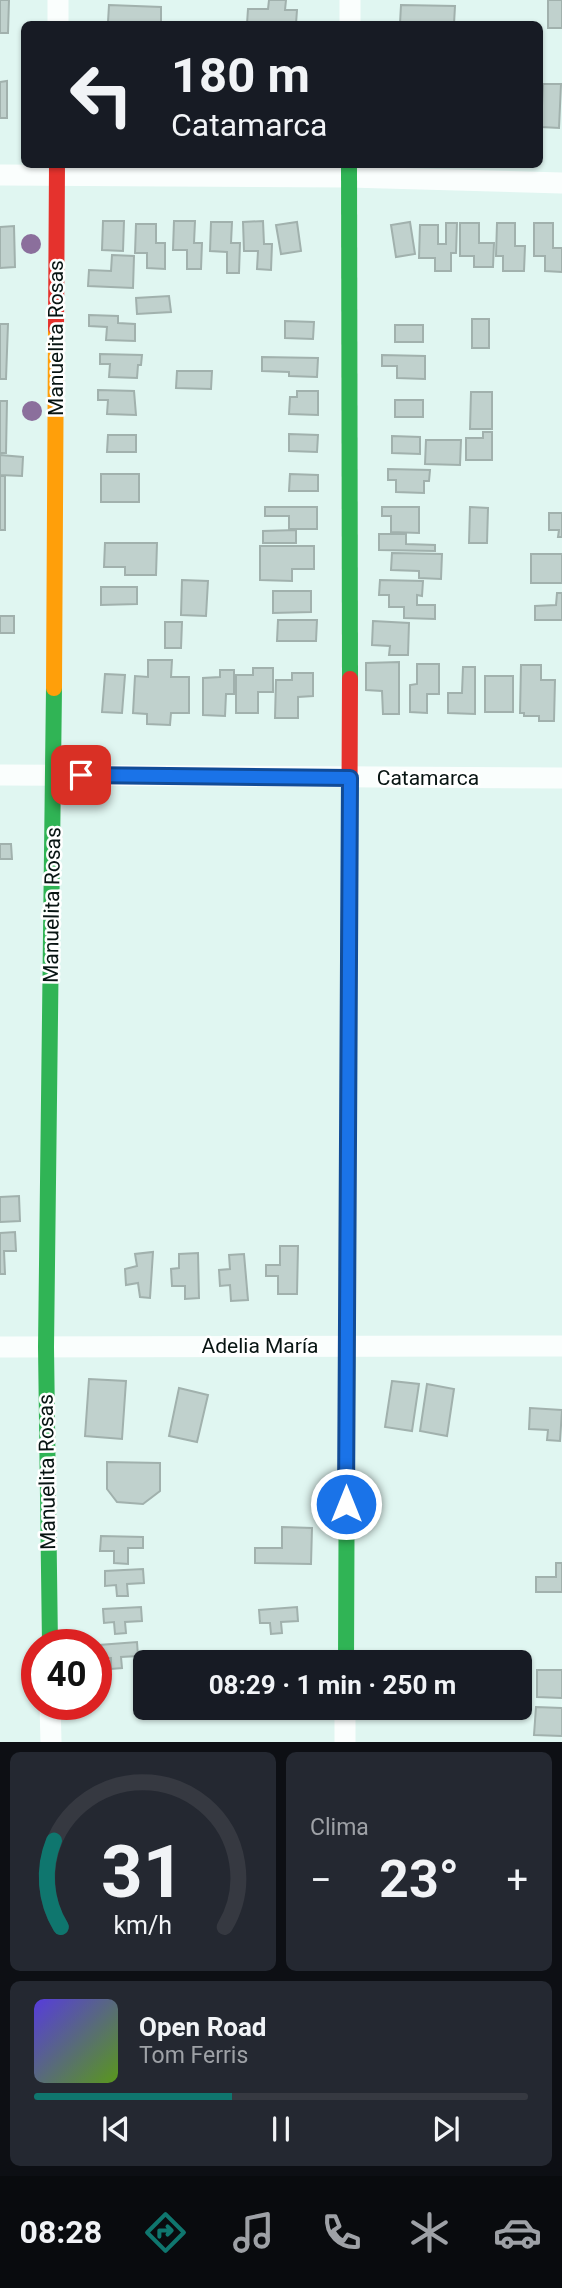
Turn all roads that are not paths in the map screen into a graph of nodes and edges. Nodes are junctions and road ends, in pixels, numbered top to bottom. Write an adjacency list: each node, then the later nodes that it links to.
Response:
1 (58, 0): 3 (street)
2 (350, 0): 4 (street)
3 (58, 21)
4 (350, 21)
5 (57, 170): 6 (street); 7 (street); 10 (street, Manuelita Rosas)
6 (349, 171): 8 (street); 11 (street)
7 (0, 175)
8 (562, 183)
9 (0, 775): 10 (street, Catamarca)
10 (54, 775): 11 (street, Catamarca); 16 (street, Manuelita Rosas)
11 (350, 778): 12 (street, Catamarca); 13 (street)
12 (562, 778)
13 (347, 1346): 14 (street, Adelia María); 16 (street, Adelia María); 18 (street)
14 (562, 1346)
15 (0, 1347): 16 (street, Adelia María)
16 (46, 1347): 17 (street, Manuelita Rosas)
17 (50, 1629)
18 (346, 1650)
19 (50, 1720): 21 (street)
20 (345, 1720): 22 (street)
21 (51, 1742)
22 (345, 1742)

